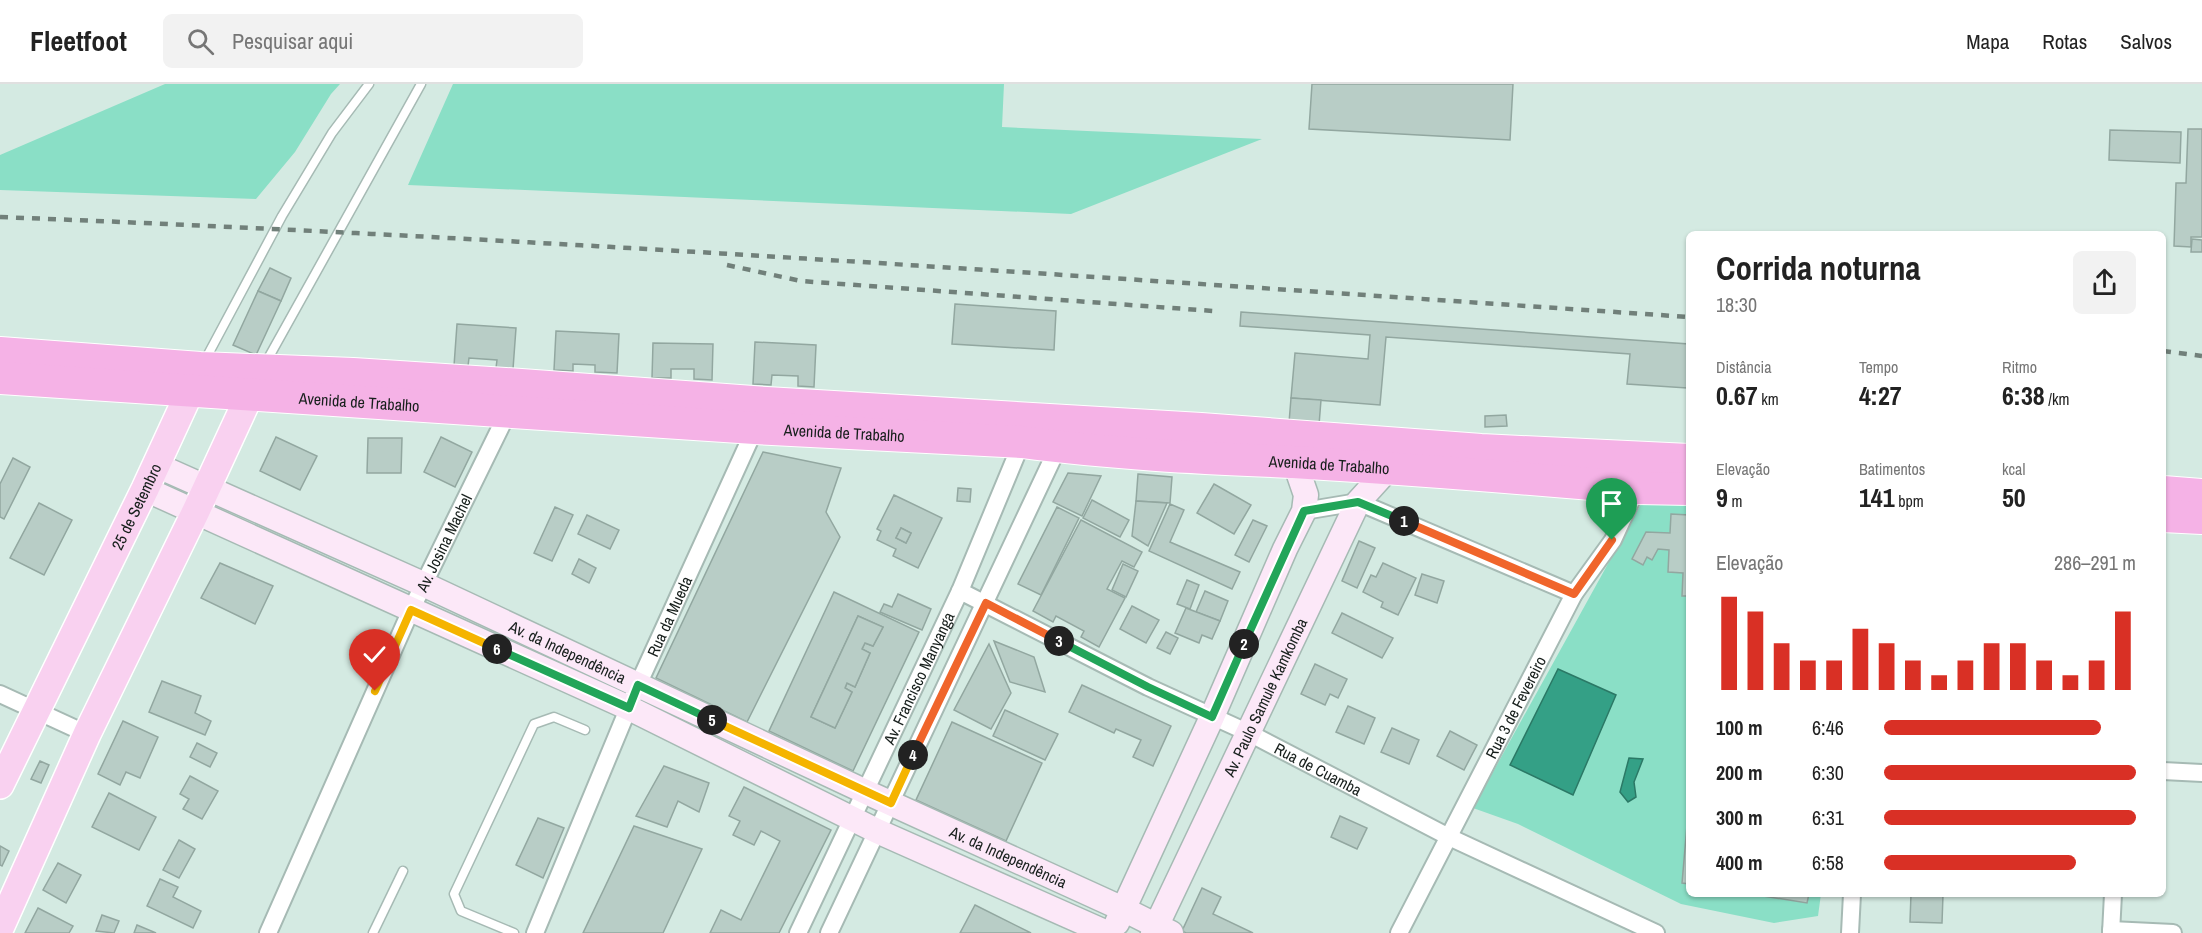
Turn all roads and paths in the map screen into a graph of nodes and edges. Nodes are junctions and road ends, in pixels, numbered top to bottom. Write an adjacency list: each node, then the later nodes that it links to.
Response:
1 (369, 84): 5 (lane, 25 de Setembro)
2 (421, 84): 6 (lane)
3 (0, 353): 5 (highway, Avenida de Trabalho)
4 (0, 378): 5 (highway, Avenida de Trabalho)
5 (196, 380): 6 (highway, Avenida de Trabalho); 17 (main road, 25 de Setembro)
6 (256, 383): 7 (highway, Avenida de Trabalho); 8 (highway, Avenida de Trabalho); 22 (main road)
7 (521, 385): 8 (street, Av. Josina Machel); 9 (highway, Avenida de Trabalho)
8 (507, 413): 9 (highway, Avenida de Trabalho); 27 (street, Av. Josina Machel)
9 (760, 416): 10 (highway, Avenida de Trabalho); 32 (street, Rua da Mueda)
10 (1026, 430): 11 (highway, Avenida de Trabalho); 28 (street, Av. Francisco Manyanga)
11 (1064, 435): 12 (highway, Avenida de Trabalho); 30 (street, Av. Francisco Manyanga)
12 (1200, 444): 14 (highway, Avenida de Trabalho); 15 (highway, Avenida de Trabalho)
13 (1686, 460): 15 (highway, Avenida de Trabalho)
14 (1295, 463): 16 (highway, Avenida de Trabalho); 24 (main road)
15 (1549, 466): 16 (highway, Avenida de Trabalho); 18 (highway, Avenida de Trabalho)
16 (1388, 469): 23 (main road, Av. Paulo Samule Kamkomba)
17 (150, 477): 22 (main road, Av. da Independência); 35 (main road, 25 de Setembro)
18 (1637, 488): 19 (highway, Avenida de Trabalho); 29 (street, Rua 3 de Fevereiro)
19 (1686, 489)
20 (2166, 492): 21 (highway)
21 (2202, 495)
22 (201, 499): 27 (main road, Av. da Independência); 31 (main road, Av. da Independência); 39 (main road)
23 (1358, 502): 24 (street); 29 (street); 38 (main road, Av. Paulo Samule Kamkomba)
24 (1304, 511): 36 (main road)
25 (2166, 516): 26 (highway)
26 (2202, 518)
27 (423, 584): 31 (street, Av. Josina Machel); 32 (main road, Av. da Independência)
28 (960, 591): 30 (street, Rua de Cuamba); 43 (street, Av. Francisco Manyanga)
29 (1574, 594): 47 (street, Rua 3 de Fevereiro)
30 (986, 603): 36 (street, Rua de Cuamba); 44 (street, Av. Francisco Manyanga)
31 (411, 610): 34 (main road, Av. da Independência); 55 (street, Av. Josina Machel)
32 (638, 685): 34 (street, Rua da Mueda); 43 (main road, Av. da Independência)
33 (0, 694): 35 (street)
34 (629, 708): 45 (main road, Av. da Independência); 58 (street, Rua da Mueda)
35 (38, 711): 39 (street); 42 (main road, 25 de Setembro)
36 (1212, 717): 38 (street, Rua de Cuamba); 51 (main road)
37 (585, 730): 57 (lane)
38 (1249, 733): 47 (street, Rua de Cuamba); 53 (main road, Av. Paulo Samule Kamkomba)
39 (87, 734): 52 (main road)
40 (2166, 771): 41 (street)
41 (2202, 772)
42 (0, 785)
43 (866, 792): 44 (main road, Av. da Independência); 45 (street, Av. Francisco Manyanga)
44 (891, 803): 46 (street, Av. Francisco Manyanga); 51 (main road, Av. da Independência)
45 (852, 819): 46 (main road, Av. da Independência); 59 (street, Av. Francisco Manyanga)
46 (877, 831): 60 (street, Av. Francisco Manyanga); 61 (main road, Av. da Independência)
47 (1449, 837): 62 (street, Rua 3 de Fevereiro); 63 (street, Rua de Cuamba)
48 (404, 871): 56 (lane)
49 (1852, 897): 64 (street)
50 (2113, 897): 54 (street)
51 (1123, 909): 53 (main road, Av. da Independência); 61 (main road)
52 (0, 928)
53 (1160, 930)
54 (2111, 932): 65 (street)
55 (268, 933)
56 (373, 933)
57 (514, 933)
58 (535, 933)
59 (798, 933)
60 (829, 933)
61 (1110, 933)
62 (1399, 933)
63 (1656, 933)
64 (1850, 933)
65 (2173, 933)

